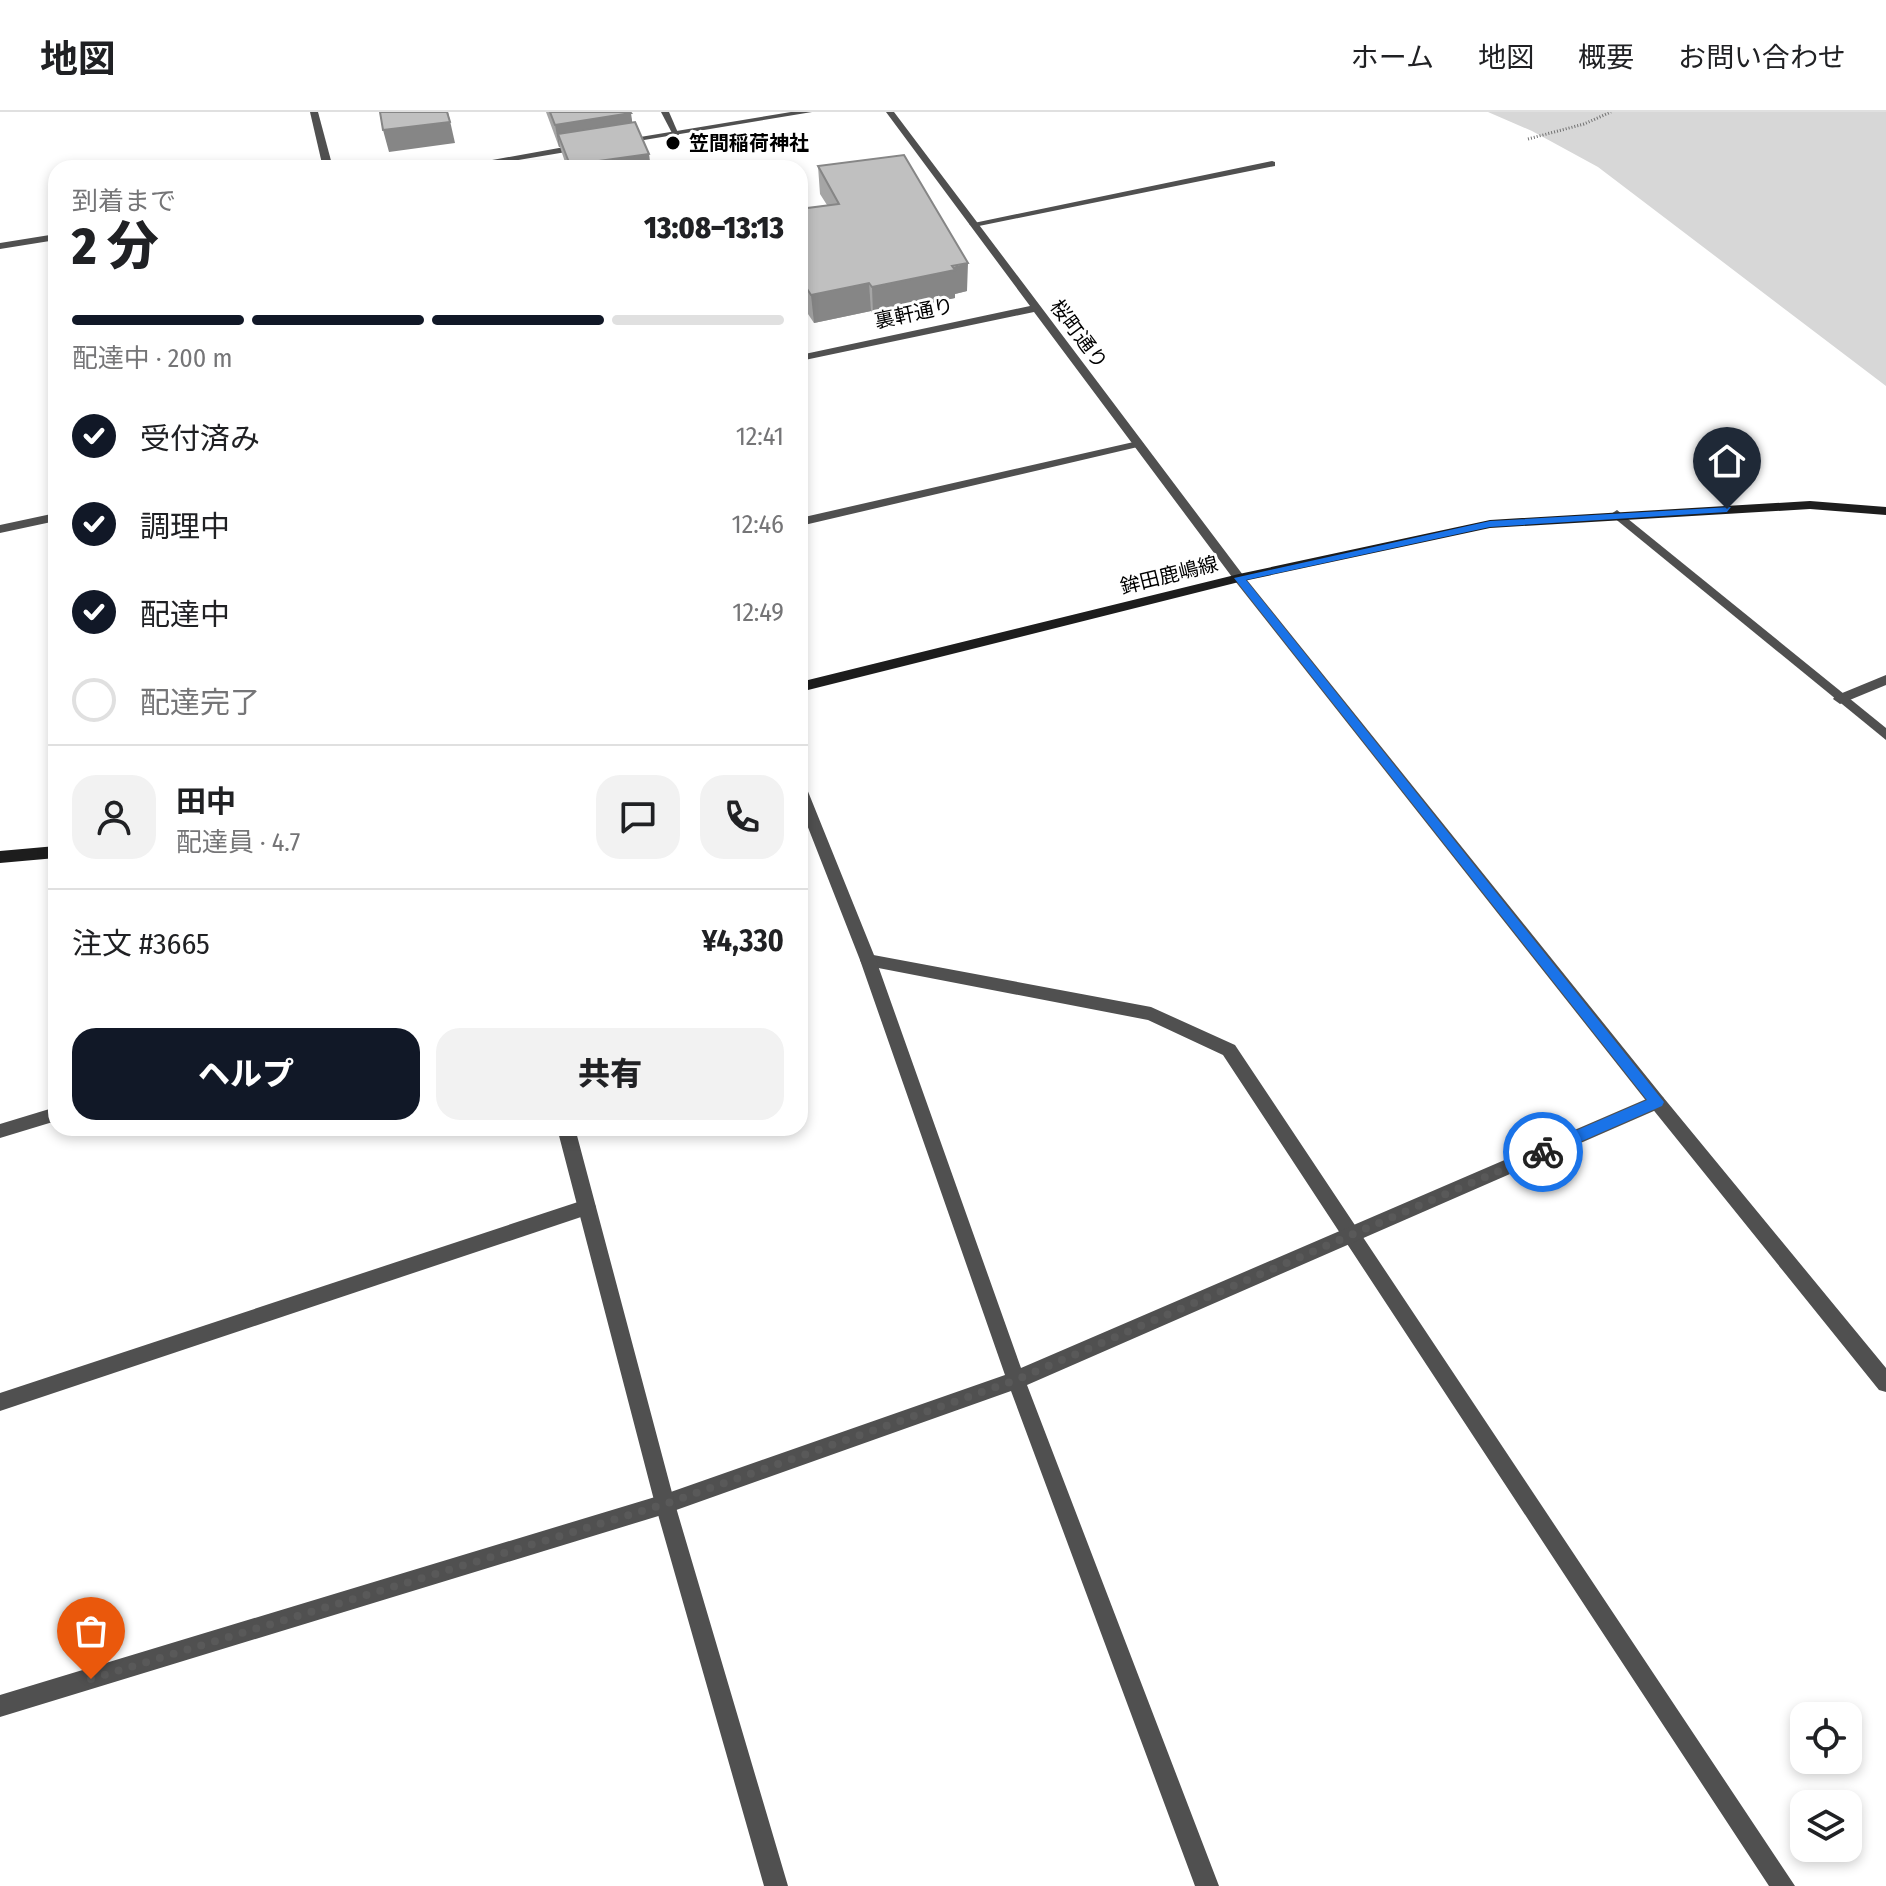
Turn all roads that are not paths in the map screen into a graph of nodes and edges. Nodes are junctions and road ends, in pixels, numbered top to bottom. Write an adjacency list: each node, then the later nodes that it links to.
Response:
1 (314, 112): 8 (street)
2 (665, 112): 5 (street)
3 (808, 112): 5 (street)
4 (890, 112): 11 (street, 桜町通り)
5 (676, 133): 6 (street)
6 (616, 142)
7 (586, 147): 9 (street)
8 (326, 160)
9 (504, 160)
10 (1272, 164): 11 (street)
11 (974, 224): 14 (street, 桜町通り)
12 (48, 238): 13 (street)
13 (0, 246)
14 (1037, 308): 15 (street, 裏軒通り); 16 (street, 桜町通り)
15 (808, 356)
16 (1138, 444): 20 (street); 22 (street, 桜町通り)
17 (1886, 511): 18 (main road, 鉾田鹿嶋線)
18 (1617, 514): 22 (main road, 鉾田鹿嶋線); 25 (street)
19 (48, 519): 21 (street)
20 (808, 520)
21 (0, 529)
22 (1239, 578): 24 (main road, 鉾田鹿嶋線); 31 (street, 桜町通り)
23 (1886, 680): 25 (street)
24 (808, 685)
25 (1840, 699): 26 (street)
26 (1886, 735)
27 (808, 809): 30 (street)
28 (48, 853): 29 (main road)
29 (0, 857)
30 (868, 960): 36 (street); 37 (street)
31 (1657, 1102): 36 (street); 38 (street, 桜町通り)
32 (48, 1116): 33 (street)
33 (0, 1131)
34 (568, 1136): 35 (street)
35 (587, 1207): 39 (street); 40 (street)
36 (1349, 1236): 37 (street); 44 (street)
37 (1016, 1380): 40 (street); 43 (street)
38 (1886, 1383)
39 (0, 1402)
40 (665, 1504): 41 (street); 42 (street)
41 (0, 1706)
42 (776, 1886)
43 (1207, 1886)
44 (1783, 1886)

